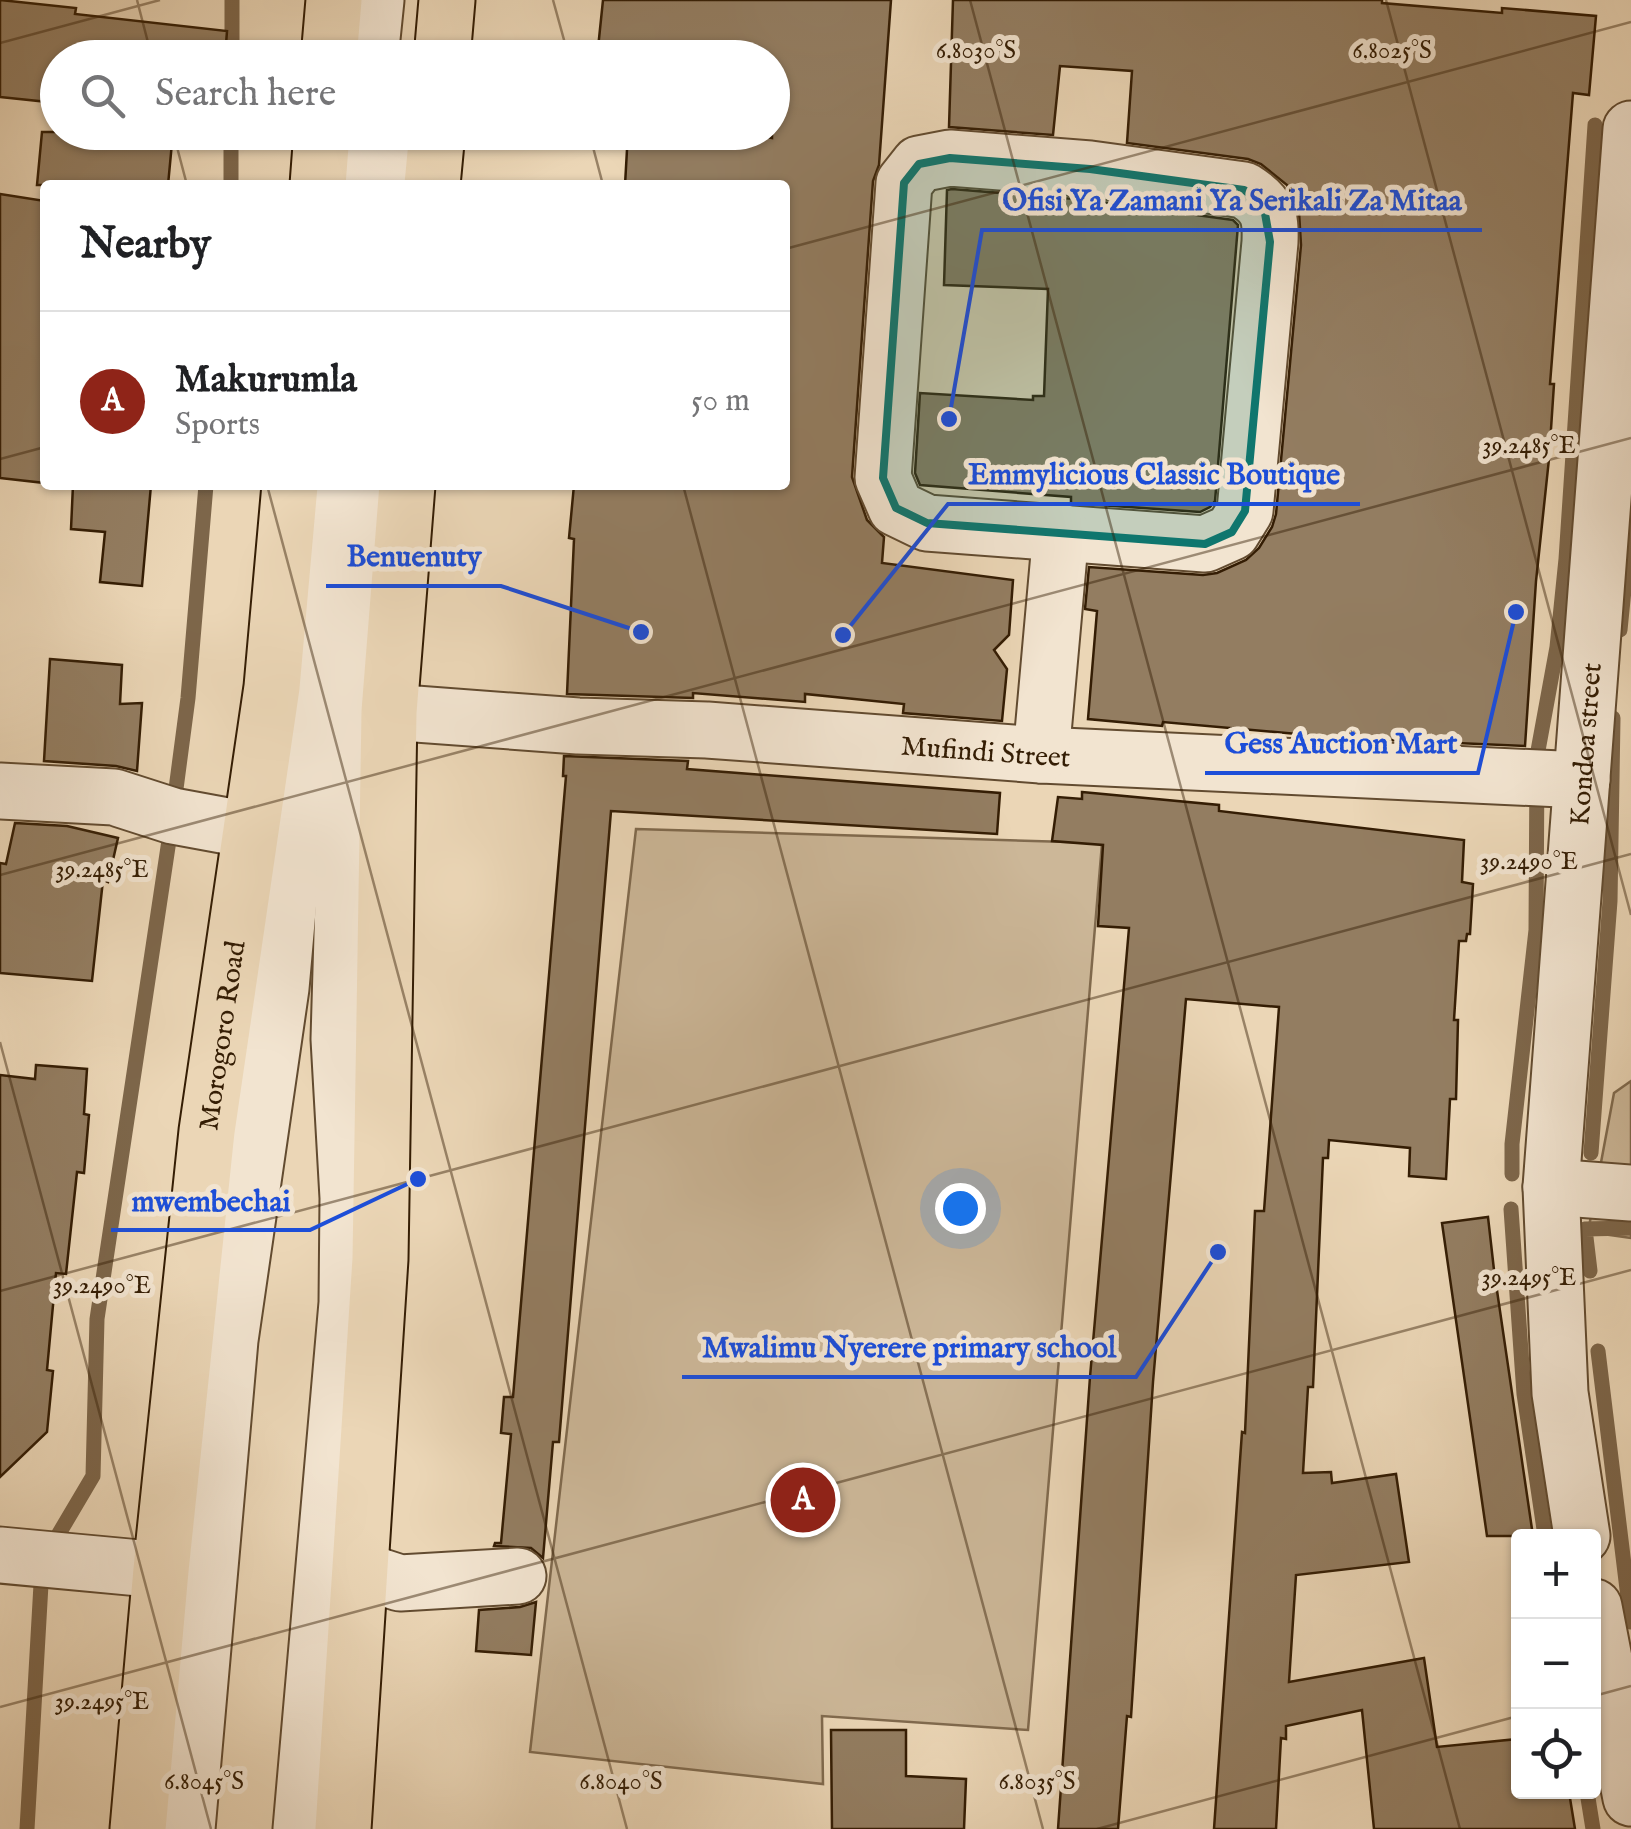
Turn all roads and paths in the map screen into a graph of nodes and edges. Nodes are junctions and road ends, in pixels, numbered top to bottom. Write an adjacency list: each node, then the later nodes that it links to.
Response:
1 (334, 0): 5 (highway)
2 (376, 0): 6 (street)
3 (420, 0): 7 (street)
4 (447, 0): 8 (highway)
5 (331, 40)
6 (372, 40)
7 (417, 40)
8 (444, 40)
9 (1631, 129): 25 (street, Kondoa street)
10 (321, 150): 14 (highway)
11 (360, 150): 15 (street)
12 (407, 150): 16 (street)
13 (435, 150): 17 (highway)
14 (318, 180)
15 (357, 180)
16 (404, 180)
17 (432, 180)
18 (290, 490): 27 (highway, Morogoro Road)
19 (330, 490): 38 (street, Morogoro Road)
20 (372, 490): 39 (street)
21 (406, 490): 23 (highway)
22 (1061, 532): 22 (street); 24 (street)
23 (389, 712): 24 (street, Mufindi Street); 33 (highway)
24 (1041, 755): 25 (street, Mufindi Street)
25 (1582, 780): 28 (street, Kondoa street)
26 (0, 791): 27 (street)
27 (249, 830): 32 (highway, Morogoro Road)
28 (1552, 1187): 29 (street); 30 (street, Kondoa street)
29 (1631, 1193)
30 (1581, 1529)
31 (0, 1556): 32 (street)
32 (161, 1570): 37 (highway, Morogoro Road)
33 (360, 1570): 34 (street); 40 (highway)
34 (518, 1576)
35 (1596, 1619): 36 (street)
36 (1631, 1798)
37 (138, 1829)
38 (187, 1829)
39 (301, 1829)
40 (343, 1829)

